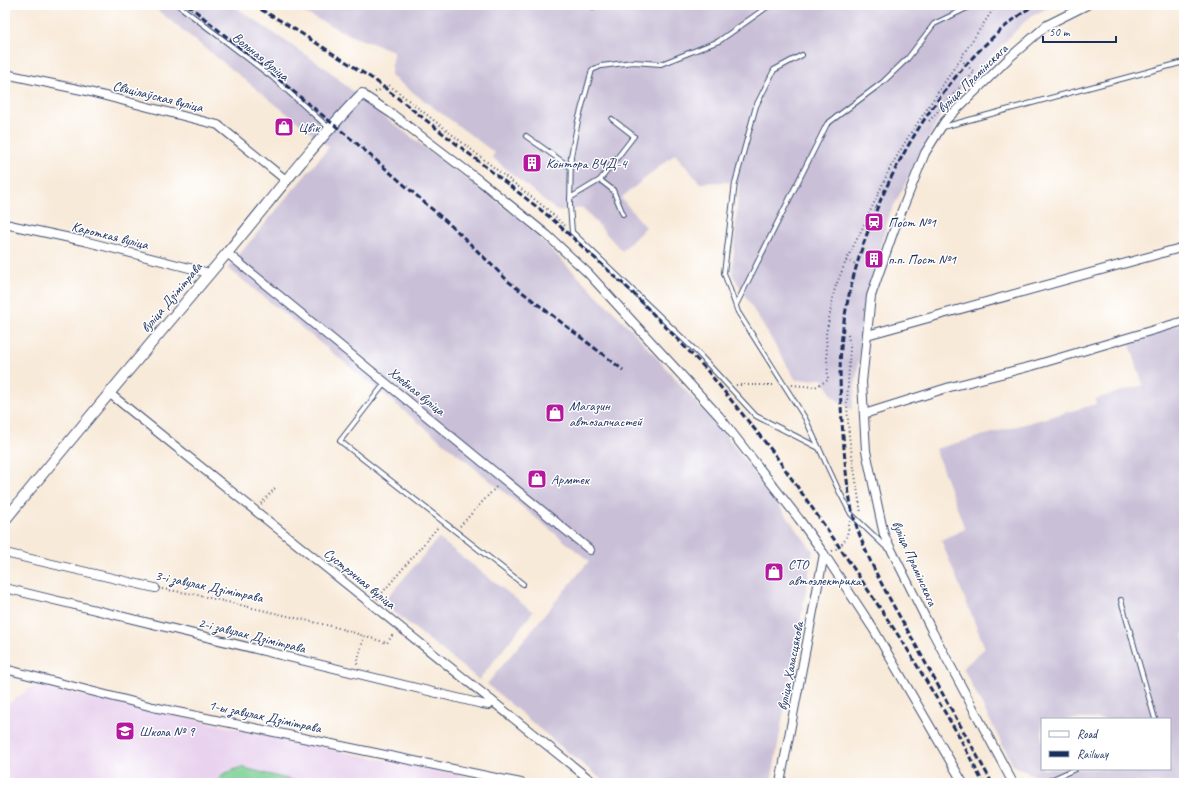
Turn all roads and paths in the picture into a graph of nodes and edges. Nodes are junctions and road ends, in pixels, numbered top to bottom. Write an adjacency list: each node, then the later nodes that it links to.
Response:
1 (178, 5): 14 (lane, Вольная вуліца)
2 (770, 5): 16 (lane)
3 (996, 5): 7 (path)
4 (1087, 5): 13 (street, вуліца Прамінскага)
5 (967, 8): 28 (lane)
6 (802, 55): 28 (lane)
7 (960, 59): 12 (path); 25 (path)
8 (1184, 62): 13 (lane)
9 (5, 74): 18 (street, Свяцілаўская вуліца)
10 (362, 94): 14 (street, вуліца Дзімітрава); 22 (path); 49 (street)
11 (612, 119): 17 (lane)
12 (929, 121)
13 (941, 127): 31 (street, вуліца Прамінскага)
14 (329, 128): 18 (street, вуліца Дзімітрава)
15 (526, 136): 16 (lane)
16 (570, 167): 19 (lane)
17 (600, 180): 19 (lane); 20 (lane)
18 (287, 181): 24 (street, вуліца Дзімітрава)
19 (570, 198): 22 (lane)
20 (623, 214)
21 (5, 224): 27 (street, Кароткая вуліца)
22 (572, 232): 33 (lane)
23 (1184, 247): 31 (street)
24 (227, 253): 27 (street, вуліца Дзімітрава); 32 (street, Хлебная вуліца)
25 (846, 261): 26 (path); 34 (path)
26 (856, 264)
27 (209, 273): 35 (street, вуліца Дзімітрава)
28 (736, 305): 34 (lane)
29 (1184, 321): 36 (street)
30 (848, 335): 44 (path)
31 (867, 335): 36 (street, вуліца Прамінскага)
32 (386, 383): 38 (street, Хлебная вуліца); 43 (lane)
33 (727, 385): 34 (path); 37 (lane)
34 (784, 385): 37 (lane)
35 (109, 393): 40 (street, Сустрэчная вуліца); 42 (street, вуліца Дзімітрава)
36 (864, 414): 50 (street, вуліца Прамінскага)
37 (819, 448): 41 (lane)
38 (503, 479): 45 (path); 46 (street, Хлебная вуліца)
39 (276, 487): 40 (path)
40 (256, 511): 55 (street, Сустрэчная вуліца)
41 (851, 514): 44 (lane); 47 (path)
42 (5, 520)
43 (442, 522): 45 (lane); 55 (path)
44 (863, 526): 50 (lane)
45 (455, 531): 51 (lane)
46 (590, 550)
47 (834, 550)
48 (5, 552): 53 (street, 3-і завулак Дзімітрава)
49 (824, 554): 65 (street, вуліца Халасцякова); 66 (street)
50 (895, 556): 67 (street, вуліца Прамінскага)
51 (524, 584)
52 (5, 588): 59 (street, 2-і завулак Дзімітрава)
53 (155, 588): 57 (path, 3-і завулак Дзімітрава)
54 (1120, 600): 61 (lane)
55 (372, 605): 56 (street, Сустрэчная вуліца)
56 (399, 626): 57 (path, 3-і завулак Дзімітрава); 60 (street, Сустрэчная вуліца)
57 (364, 636): 59 (path)
58 (5, 669): 64 (street, 1-ы завулак Дзімітрава)
59 (354, 673): 60 (street, 2-і завулак Дзімітрава)
60 (492, 701): 63 (street, Сустрэчная вуліца)
61 (1155, 718)
62 (1073, 770): 68 (lane)
63 (592, 782)
64 (521, 783)
65 (780, 783)
66 (963, 783)
67 (1013, 783)
68 (1044, 783)

